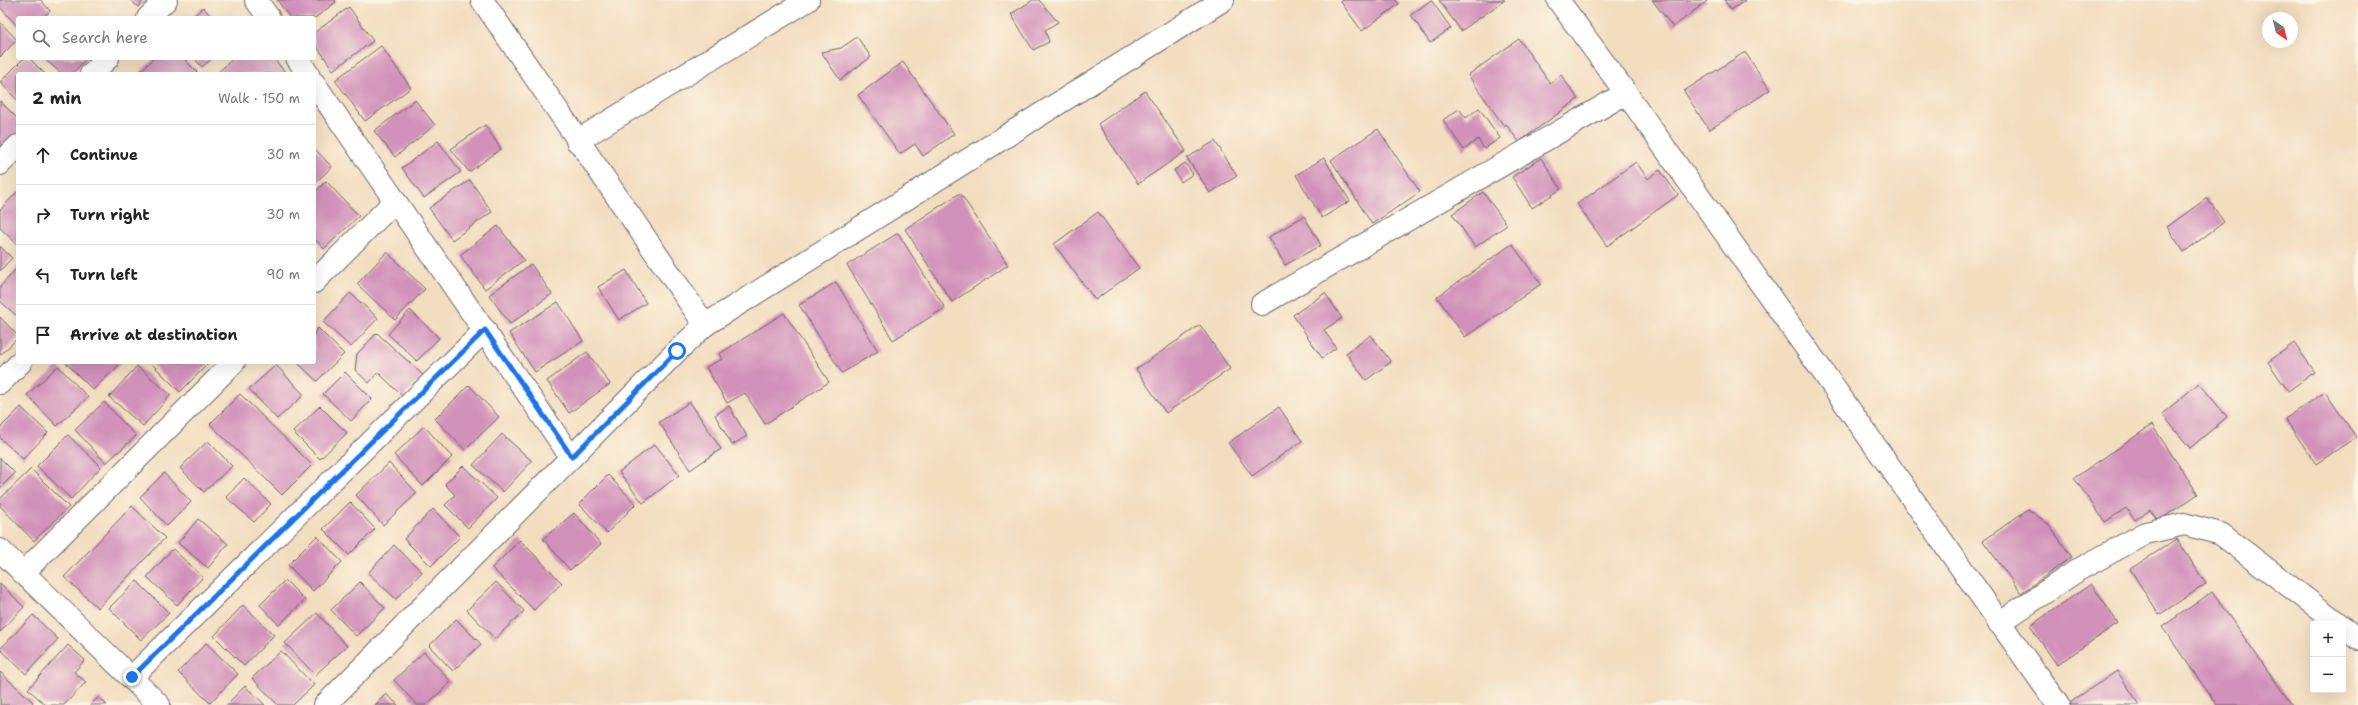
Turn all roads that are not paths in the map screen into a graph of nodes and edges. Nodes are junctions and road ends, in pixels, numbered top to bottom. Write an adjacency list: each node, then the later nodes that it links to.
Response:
1 (166, 0): 7 (street)
2 (256, 0): 8 (street)
3 (482, 0): 15 (street)
4 (808, 0): 15 (street)
5 (1223, 0): 21 (street)
6 (1558, 0): 14 (street)
7 (150, 16)
8 (267, 16)
9 (106, 60): 11 (street)
10 (298, 60): 12 (street)
11 (93, 72)
12 (306, 72)
13 (316, 86): 18 (street)
14 (1626, 93): 20 (street); 30 (street)
15 (577, 141): 21 (street)
16 (16, 148): 17 (street)
17 (0, 164)
18 (394, 202): 19 (street); 22 (street)
19 (316, 280)
20 (1262, 304)
21 (705, 325): 26 (street)
22 (485, 330): 26 (street); 33 (street)
23 (20, 364): 25 (street)
24 (232, 364): 28 (street)
25 (0, 383)
26 (572, 457): 35 (street)
27 (0, 550): 28 (street)
28 (23, 573): 33 (street)
29 (2335, 621): 30 (street)
30 (1999, 623): 36 (street)
31 (2346, 629): 32 (street)
32 (2358, 638)
33 (132, 677): 34 (street)
34 (159, 705)
35 (325, 705)
36 (2058, 705)

